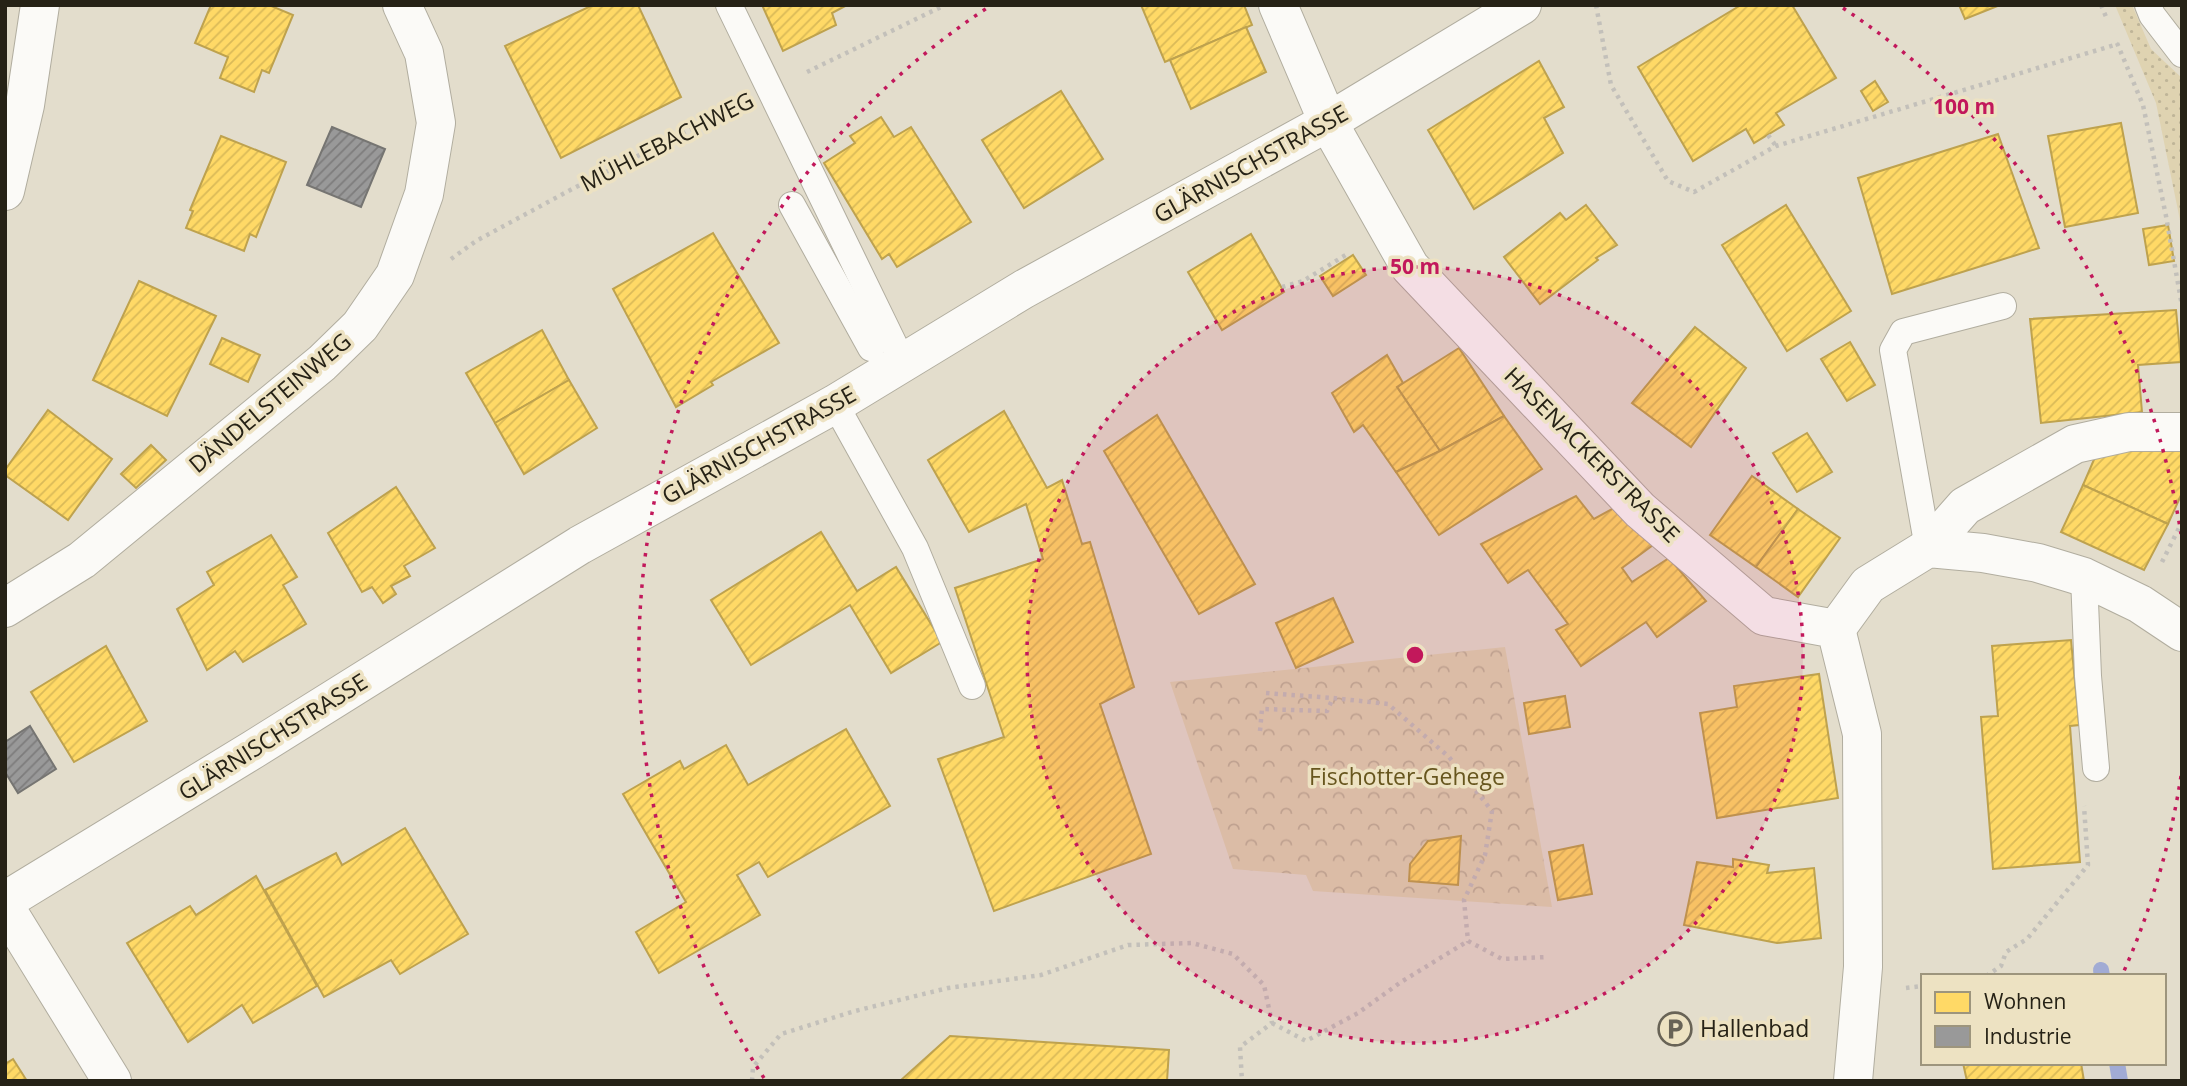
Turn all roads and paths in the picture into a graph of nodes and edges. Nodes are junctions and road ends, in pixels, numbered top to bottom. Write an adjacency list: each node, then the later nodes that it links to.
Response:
1 (40, 5): 18 (street)
2 (402, 5): 21 (street, DÄNDELSTEINWEG)
3 (729, 5): 14 (lane)
4 (945, 5): 14 (path, MÜHLEBACHWEG)
5 (1278, 5): 15 (street, HASENACKERSTRASSE)
6 (1522, 5): 15 (street, GLÄRNISCHSTRASSE)
7 (1596, 5): 17 (path)
8 (2102, 5): 10 (path)
9 (2148, 5): 13 (lane)
10 (2110, 25)
11 (2114, 34): 12 (path)
12 (2118, 44): 17 (path); 24 (path)
13 (2182, 54)
14 (771, 89): 21 (path, MÜHLEBACHWEG); 25 (lane)
15 (1328, 122): 20 (street, HASENACKERSTRASSE); 25 (street, GLÄRNISCHSTRASSE)
16 (1768, 135): 17 (path)
17 (1776, 146)
18 (5, 191)
19 (792, 205): 25 (lane)
20 (1388, 228): 22 (path); 31 (street, HASENACKERSTRASSE)
21 (395, 275): 30 (street, DÄNDELSTEINWEG)
22 (1282, 287)
23 (2003, 306): 28 (lane)
24 (2182, 306)
25 (887, 356): 26 (street, GLÄRNISCHSTRASSE)
26 (835, 404): 33 (lane); 38 (street, GLÄRNISCHSTRASSE)
27 (2182, 432): 28 (street)
28 (1928, 548): 29 (street); 31 (street)
29 (2084, 577): 32 (street); 37 (lane)
30 (5, 608)
31 (1836, 629): 47 (street)
32 (2182, 632)
33 (972, 686)
34 (1266, 693): 35 (path)
35 (1333, 698): 36 (path); 40 (path)
36 (1260, 731)
37 (2096, 768): 42 (path)
38 (5, 901)
39 (5, 906): 44 (street)
40 (1468, 941): 41 (path); 43 (path)
41 (1547, 957)
42 (1989, 974)
43 (1272, 1023): 45 (path); 46 (path)
44 (112, 1081)
45 (752, 1081)
46 (1242, 1081)
47 (1853, 1081)

